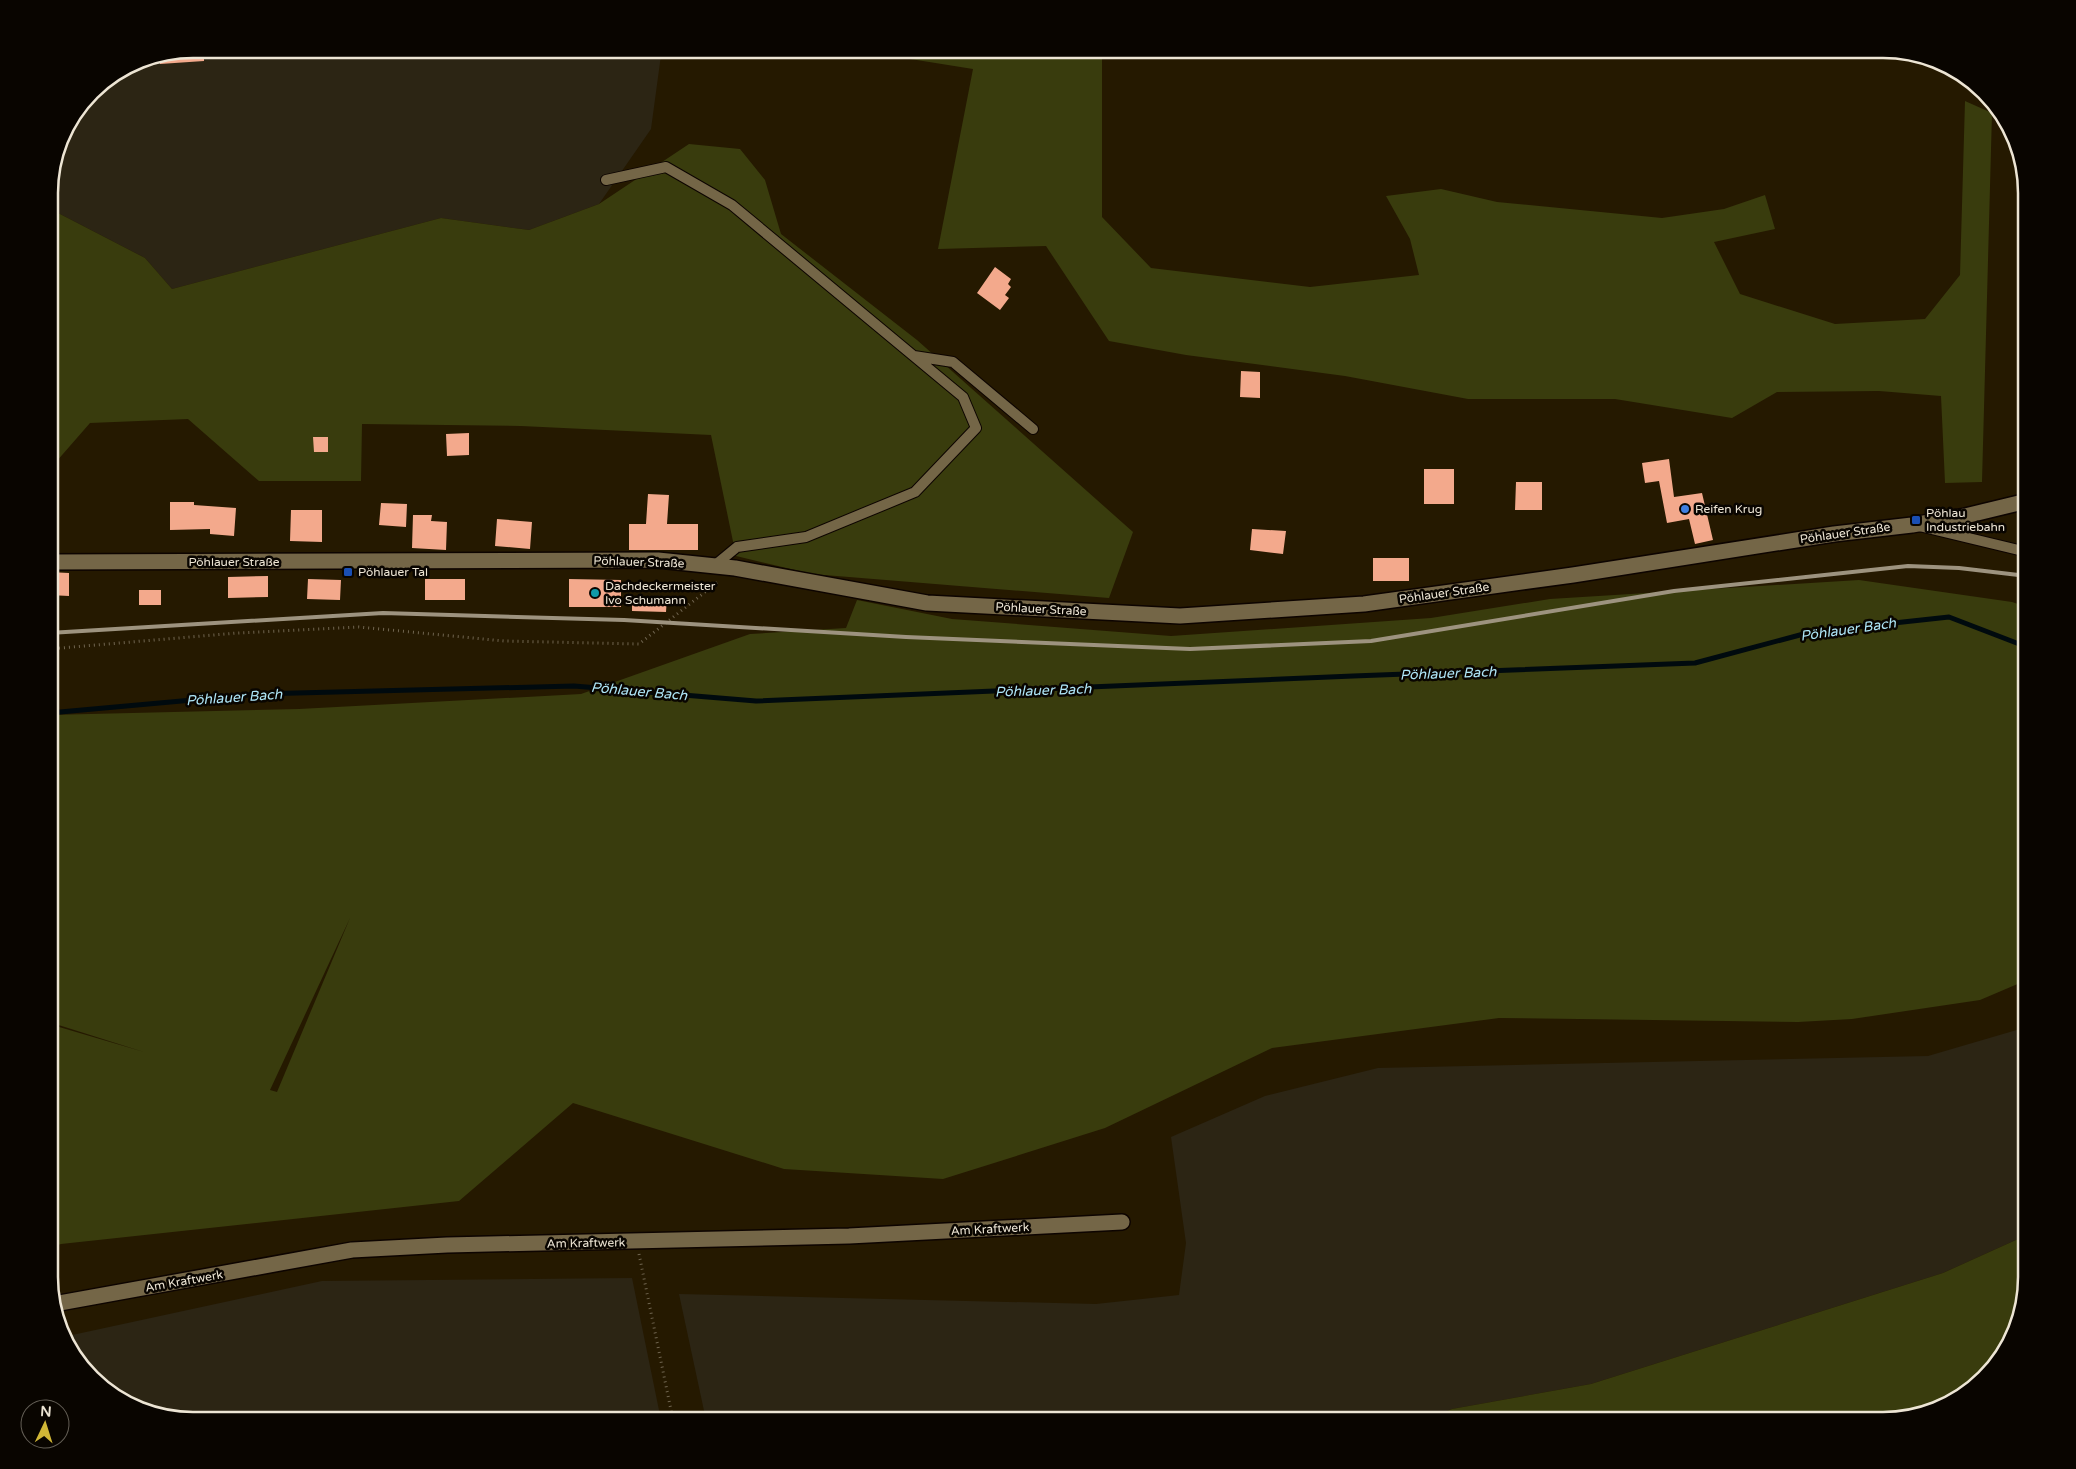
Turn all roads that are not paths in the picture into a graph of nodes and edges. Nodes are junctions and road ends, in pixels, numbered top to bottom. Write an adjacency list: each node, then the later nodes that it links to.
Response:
1 (606, 180): 2 (lane)
2 (913, 356): 3 (lane); 8 (lane)
3 (1033, 429)
4 (2018, 502): 5 (street, Pöhlauer Straße)
5 (1912, 524): 6 (lane); 8 (street, Pöhlauer Straße)
6 (2018, 550)
7 (58, 562): 8 (street, Pöhlauer Straße)
8 (714, 566)
9 (1122, 1222): 10 (street, Am Kraftwerk)
10 (60, 1303)

